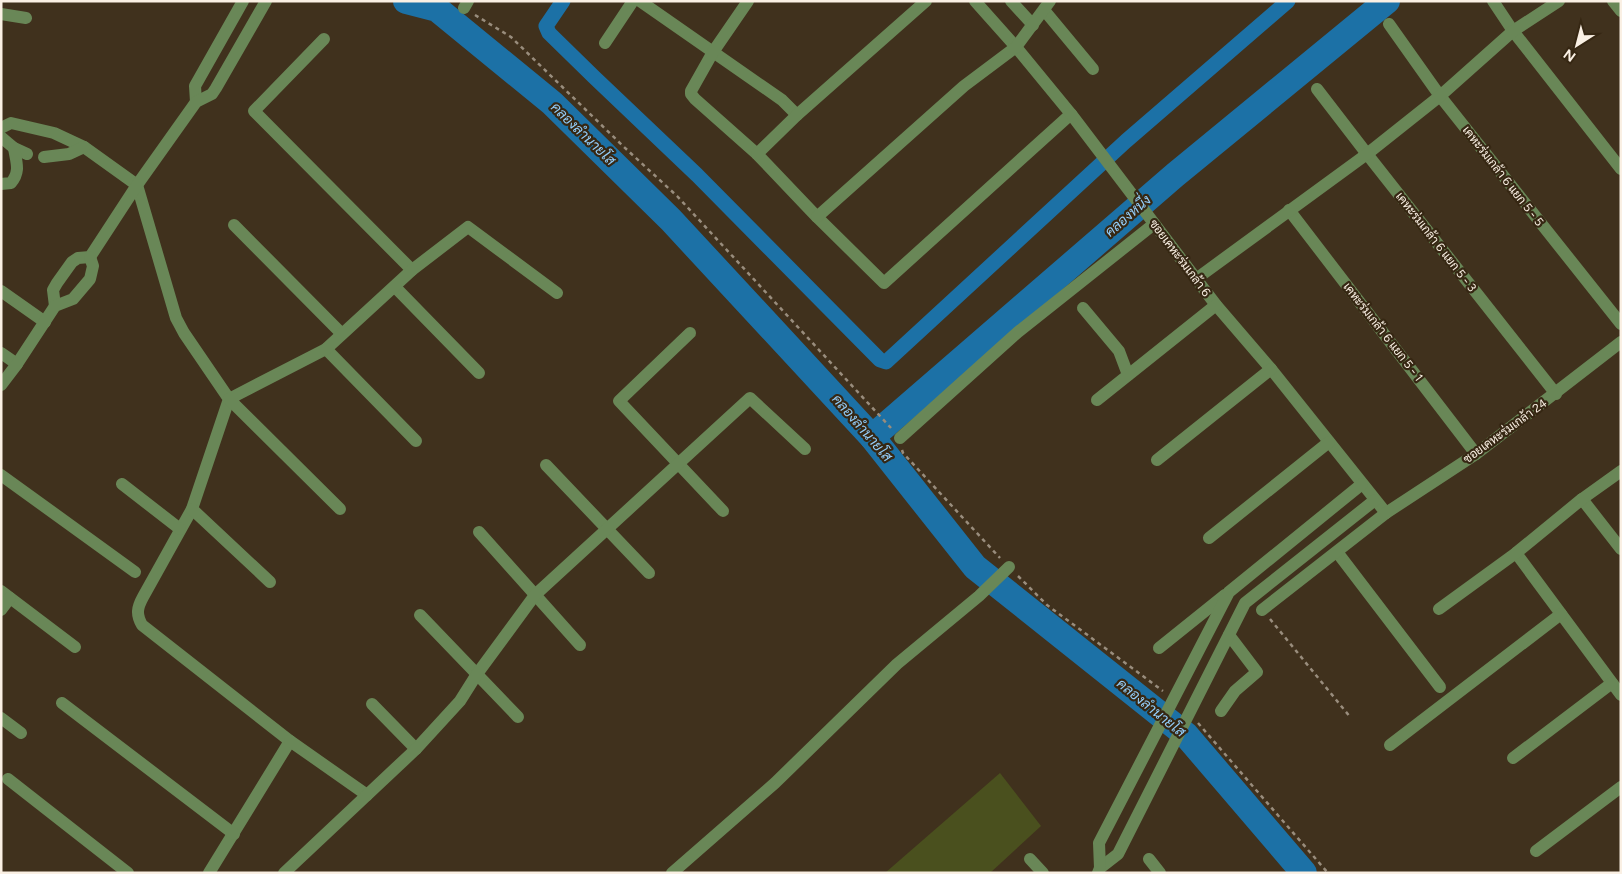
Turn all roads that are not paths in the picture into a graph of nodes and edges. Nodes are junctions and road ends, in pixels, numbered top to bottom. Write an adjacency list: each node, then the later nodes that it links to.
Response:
1 (243, 1): 26 (street)
2 (266, 1): 26 (street)
3 (634, 1): 20 (street)
4 (640, 1): 22 (street)
5 (748, 1): 22 (street)
6 (926, 1): 28 (street)
7 (975, 1): 21 (street, ซอยเคหะร่มเกล้า 6)
8 (1010, 1): 17 (street)
9 (1493, 1): 18 (street)
10 (1559, 1): 18 (street)
11 (1613, 1): 13 (street)
12 (1047, 5): 17 (street); 23 (street)
13 (1621, 11)
14 (1, 14): 15 (street)
15 (26, 18)
16 (1389, 24): 25 (street, เคหะร่มเกล้า 6 แยก 5 - 5)
17 (1033, 25): 21 (street)
18 (1512, 31): 25 (street); 37 (street)
19 (324, 39): 45 (street)
20 (605, 43)
21 (1016, 47): 27 (street, ซอยเคหะร่มเกล้า 6); 41 (street)
22 (712, 52): 28 (street); 34 (street)
23 (1092, 69)
24 (1317, 89): 35 (street, เคหะร่มเกล้า 6 แยก 5 - 3)
25 (1440, 96): 35 (street); 54 (street, เคหะร่มเกล้า 6 แยก 5 - 5)
26 (196, 102): 39 (street)
27 (1071, 114): 41 (street); 42 (street, ซอยเคหะร่มเกล้า 6)
28 (797, 115): 34 (street)
29 (1, 128): 31 (street)
30 (1, 137): 32 (street)
31 (84, 147): 36 (street); 39 (street)
32 (14, 148): 33 (street); 38 (street)
33 (27, 154)
34 (756, 154): 41 (street)
35 (1367, 154): 40 (street); 65 (street, เคหะร่มเกล้า 6 แยก 5 - 3)
36 (44, 157)
37 (1621, 169)
38 (1, 184)
39 (137, 185): 44 (street); 66 (street)
40 (1289, 210): 46 (street); 72 (street, เคหะร่มเกล้า 6 แยก 5 - 1)
41 (817, 218)
42 (1151, 220): 46 (street, ซอยเคหะร่มเกล้า 6); 68 (street)
43 (234, 226): 56 (street)
44 (90, 257): 51 (street); 51 (street)
45 (412, 270): 47 (street); 49 (street)
46 (1196, 279): 50 (street, ซอยเคหะร่มเกล้า 6)
47 (395, 287): 56 (street); 62 (street)
48 (1, 291): 53 (street)
49 (557, 293)
50 (1216, 305): 61 (street, ซอยเคหะร่มเกล้า 6); 63 (street)
51 (55, 306): 53 (street)
52 (1083, 308): 63 (street)
53 (45, 322): 60 (street)
54 (1621, 324)
55 (690, 333): 74 (street)
56 (342, 334): 58 (street)
57 (1621, 342): 65 (street, ซอยเคหะร่มเกล้า 24)
58 (326, 349): 66 (street); 69 (street)
59 (1, 353): 60 (street)
60 (17, 364): 64 (street)
61 (1270, 369): 70 (street, ซอยเคหะร่มเกล้า 6); 73 (street)
62 (479, 373)
63 (1128, 375): 67 (street)
64 (1, 385)
65 (1556, 394): 72 (street, ซอยเคหะร่มเกล้า 24)
66 (229, 398): 82 (street); 83 (street)
67 (1097, 400)
68 (900, 438)
69 (416, 441)
70 (1329, 442): 79 (street, ซอยเคหะร่มเกล้า 6); 89 (street)
71 (805, 449): 74 (street)
72 (1476, 454): 85 (street, ซอยเคหะร่มเกล้า 24)
73 (1157, 460)
74 (677, 464): 84 (street); 87 (street)
75 (546, 465): 87 (street)
76 (1621, 471): 81 (street)
77 (1, 475): 94 (street)
78 (122, 484): 86 (street)
79 (1362, 484): 80 (street, ซอยเคหะร่มเกล้า 6); 97 (street)
80 (1375, 500): 85 (street, ซอยเคหะร่มเกล้า 6); 106 (street)
81 (1582, 500): 90 (street); 92 (street)
82 (192, 509): 86 (street); 96 (street)
83 (340, 509)
84 (723, 511)
85 (1386, 513): 91 (street, ซอยเคหะร่มเกล้า 24)
86 (180, 529): 121 (street)
87 (608, 529): 95 (street); 99 (street)
88 (480, 532): 99 (street)
89 (1209, 538)
90 (1621, 549)
91 (1336, 552): 102 (street, ซอยเคหะร่มเกล้า 24); 113 (street)
92 (1516, 553): 100 (street); 104 (street)
93 (1009, 568): 136 (street)
94 (135, 572)
95 (649, 573)
96 (270, 582)
97 (1229, 592): 103 (street); 110 (street)
98 (6, 594): 101 (street); 109 (street)
99 (535, 595): 108 (street); 111 (street)
100 (1439, 609)
101 (1, 610)
102 (1262, 610)
103 (1219, 612): 106 (street); 132 (street)
104 (1561, 614): 112 (street); 122 (street)
105 (420, 615): 111 (street)
106 (1236, 619): 107 (street)
107 (1229, 635): 117 (street); 132 (street)
108 (580, 645)
109 (75, 647)
110 (1159, 648)
111 (477, 674): 118 (street); 123 (street)
112 (1612, 683): 114 (street); 124 (street)
113 (1440, 687)
114 (1621, 695)
115 (62, 703): 128 (street)
116 (372, 704): 123 (street)
117 (1221, 710)
118 (518, 716)
119 (1, 718): 120 (street)
120 (21, 733)
121 (290, 741): 127 (street); 128 (street)
122 (1390, 745)
123 (416, 749): 127 (street)
124 (1513, 758)
125 (8, 779): 133 (street)
126 (1621, 787): 129 (street)
127 (367, 795): 135 (street)
128 (234, 834): 134 (street)
129 (1536, 851)
130 (1030, 859): 137 (street)
131 (1149, 859): 138 (street)
132 (1099, 871)
133 (128, 873)
134 (209, 873)
135 (284, 873)
136 (672, 873)
137 (1044, 873)
138 (1160, 873)

